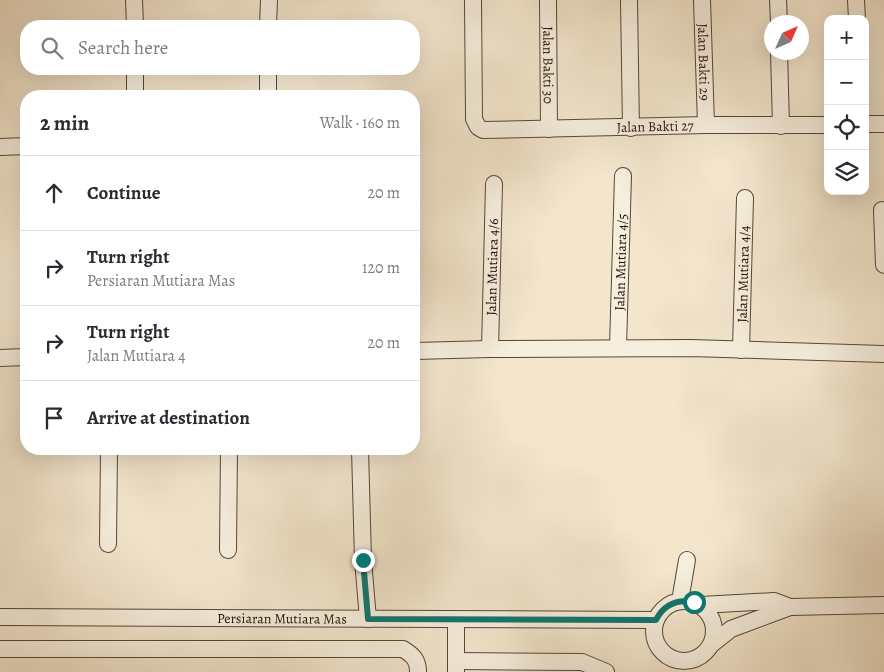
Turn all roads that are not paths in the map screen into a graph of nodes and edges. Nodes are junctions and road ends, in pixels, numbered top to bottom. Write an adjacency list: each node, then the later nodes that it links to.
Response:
1 (134, 0): 11 (street)
2 (269, 0): 12 (street)
3 (472, 0): 24 (street, Jalan Bakti 27)
4 (548, 0): 24 (street, Jalan Bakti 30)
5 (629, 0): 23 (street)
6 (702, 0): 20 (street, Jalan Bakti 29)
7 (778, 0): 9 (street)
8 (856, 0): 10 (street)
9 (779, 15)
10 (857, 15)
11 (135, 20)
12 (268, 20)
13 (779, 60): 22 (street)
14 (135, 75): 16 (street)
15 (268, 75): 17 (street)
16 (135, 90)
17 (268, 90)
18 (869, 124): 19 (street)
19 (884, 124)
20 (706, 125): 22 (street, Jalan Bakti 27); 23 (street, Jalan Bakti 27)
21 (824, 125): 22 (street, Jalan Bakti 27)
22 (780, 126)
23 (631, 128): 24 (street, Jalan Bakti 27)
24 (549, 129)
25 (20, 146): 26 (street)
26 (0, 147)
27 (623, 176): 32 (street, Jalan Mutiara 4/5)
28 (494, 184): 33 (street, Jalan Mutiara 4/6)
29 (744, 198): 34 (street, Jalan Mutiara 4/4)
30 (882, 210): 31 (street)
31 (884, 265)
32 (618, 348): 33 (street); 34 (street)
33 (490, 349): 35 (street)
34 (741, 350): 36 (street)
35 (420, 351)
36 (884, 354)
37 (20, 357): 38 (street)
38 (0, 358)
39 (109, 455): 42 (street)
40 (229, 455): 43 (street)
41 (360, 455): 50 (street)
42 (108, 544)
43 (228, 550)
44 (687, 560): 45 (street)
45 (680, 601): 46 (street); 52 (street)
46 (701, 605): 48 (street); 53 (street)
47 (884, 606): 48 (street)
48 (790, 607): 53 (street)
49 (0, 617): 50 (street, Persiaran Mutiara Mas)
50 (368, 619): 51 (street, Persiaran Mutiara Mas)
51 (456, 619): 52 (street, Persiaran Mutiara Mas); 58 (street)
52 (656, 620): 57 (street)
53 (712, 644): 55 (street)
54 (0, 649): 59 (street)
55 (697, 665): 57 (street)
56 (551, 666): 58 (street); 60 (street)
57 (674, 666)
58 (456, 667)
59 (418, 672)
60 (606, 672)

